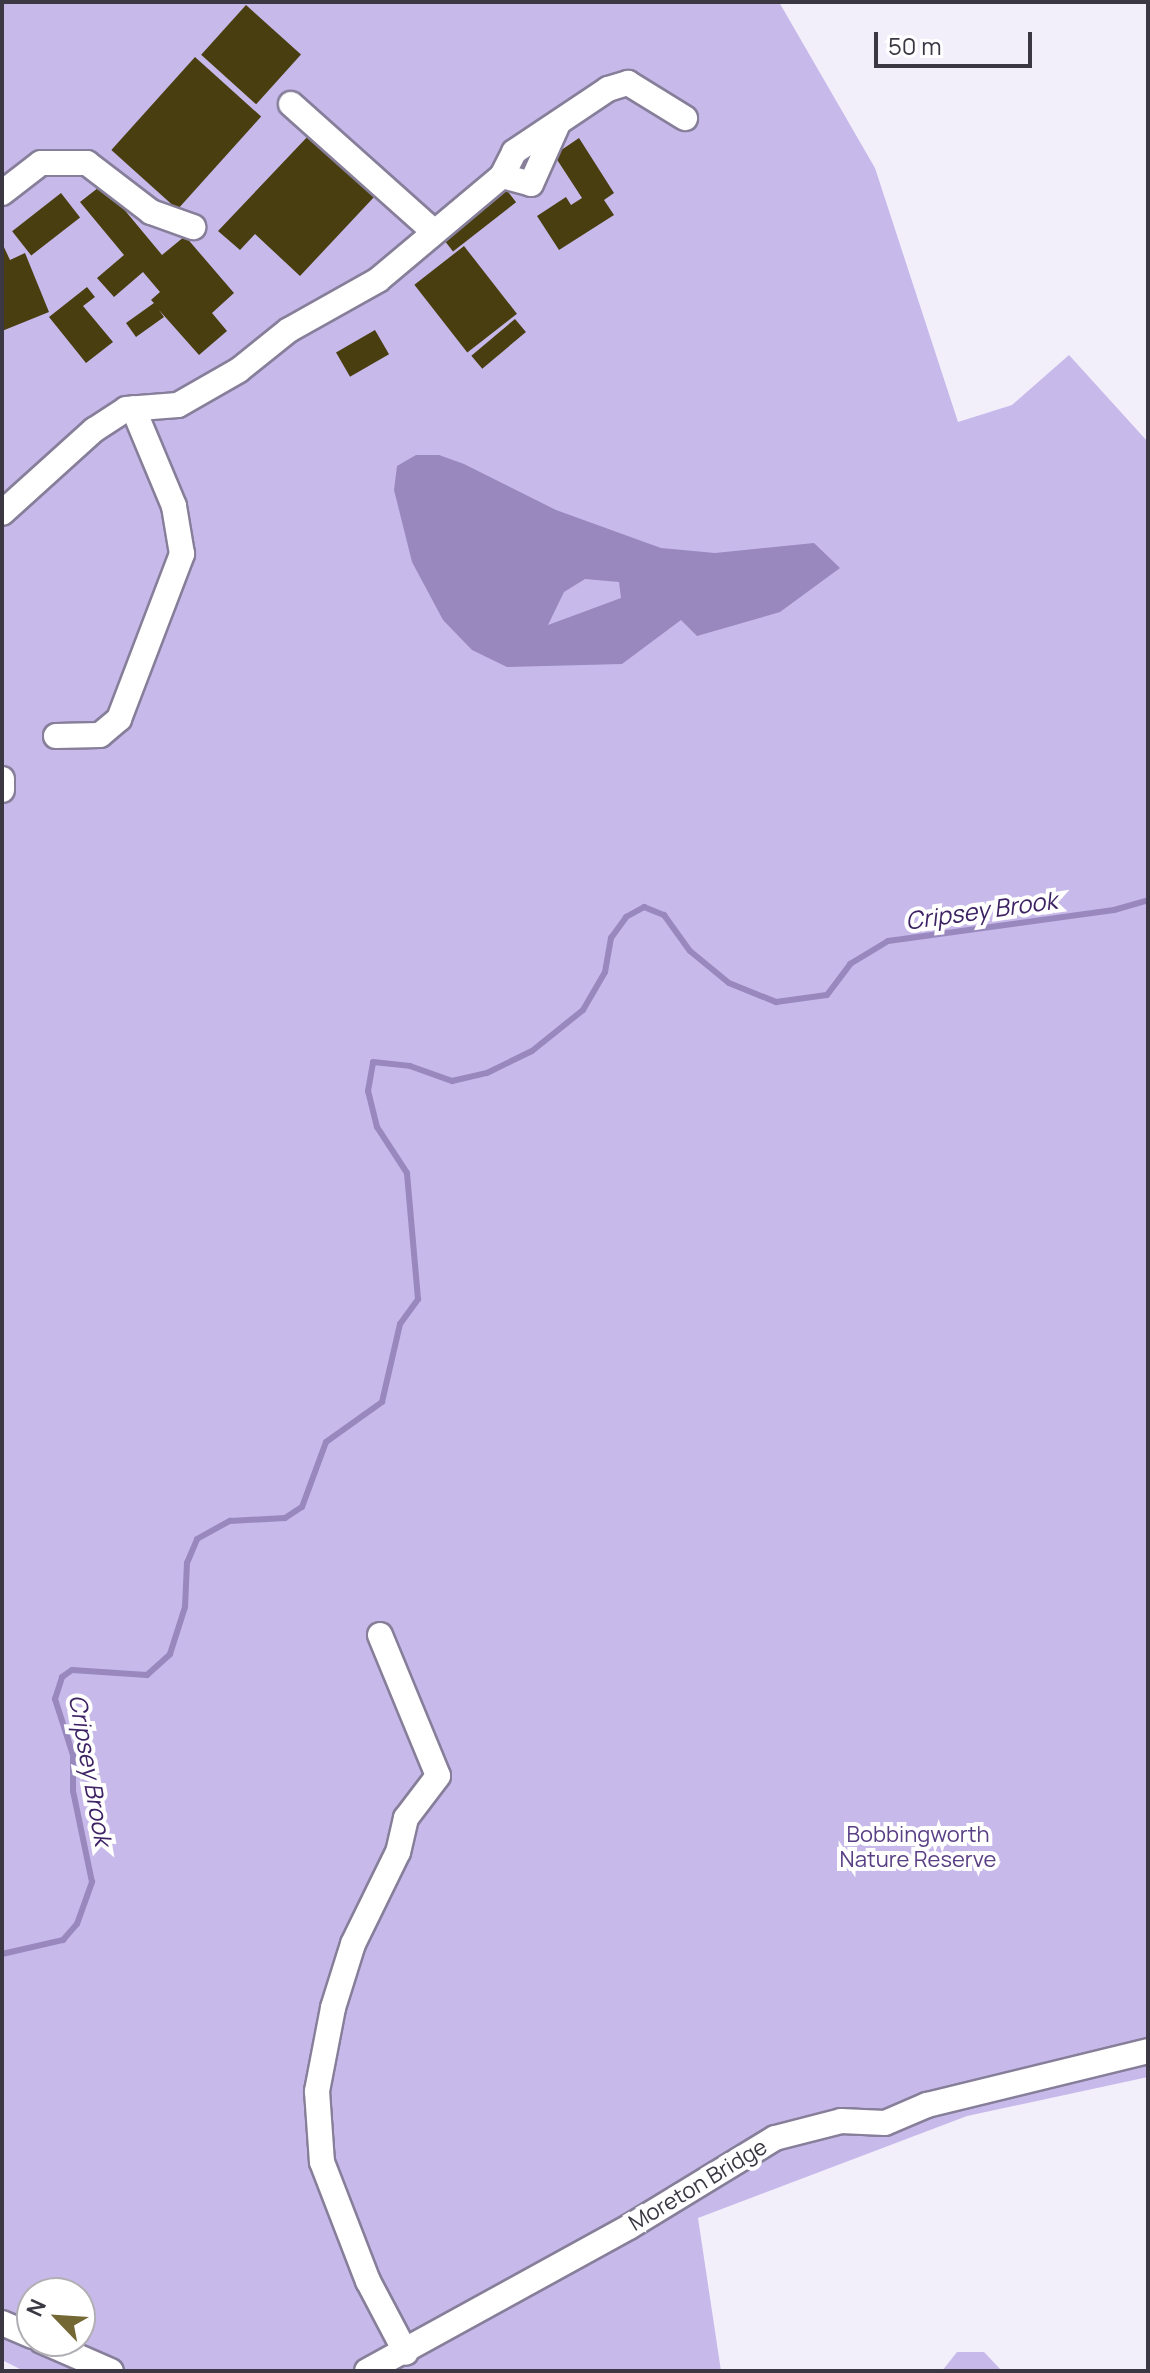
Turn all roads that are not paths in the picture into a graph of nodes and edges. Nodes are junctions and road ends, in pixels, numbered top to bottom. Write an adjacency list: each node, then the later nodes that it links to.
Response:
1 (291, 104): 5 (street)
2 (685, 118): 5 (street)
3 (2, 193): 4 (street)
4 (193, 227)
5 (433, 231): 6 (street)
6 (133, 408): 7 (street); 8 (street)
7 (2, 513)
8 (56, 736)
9 (2, 779): 10 (street)
10 (2, 790)
11 (380, 1635): 13 (street)
12 (1148, 2051): 13 (street, Moreton Bridge)
13 (406, 2353): 16 (street, Moreton Bridge)
14 (79, 2357): 15 (street)
15 (111, 2371)
16 (367, 2371)

